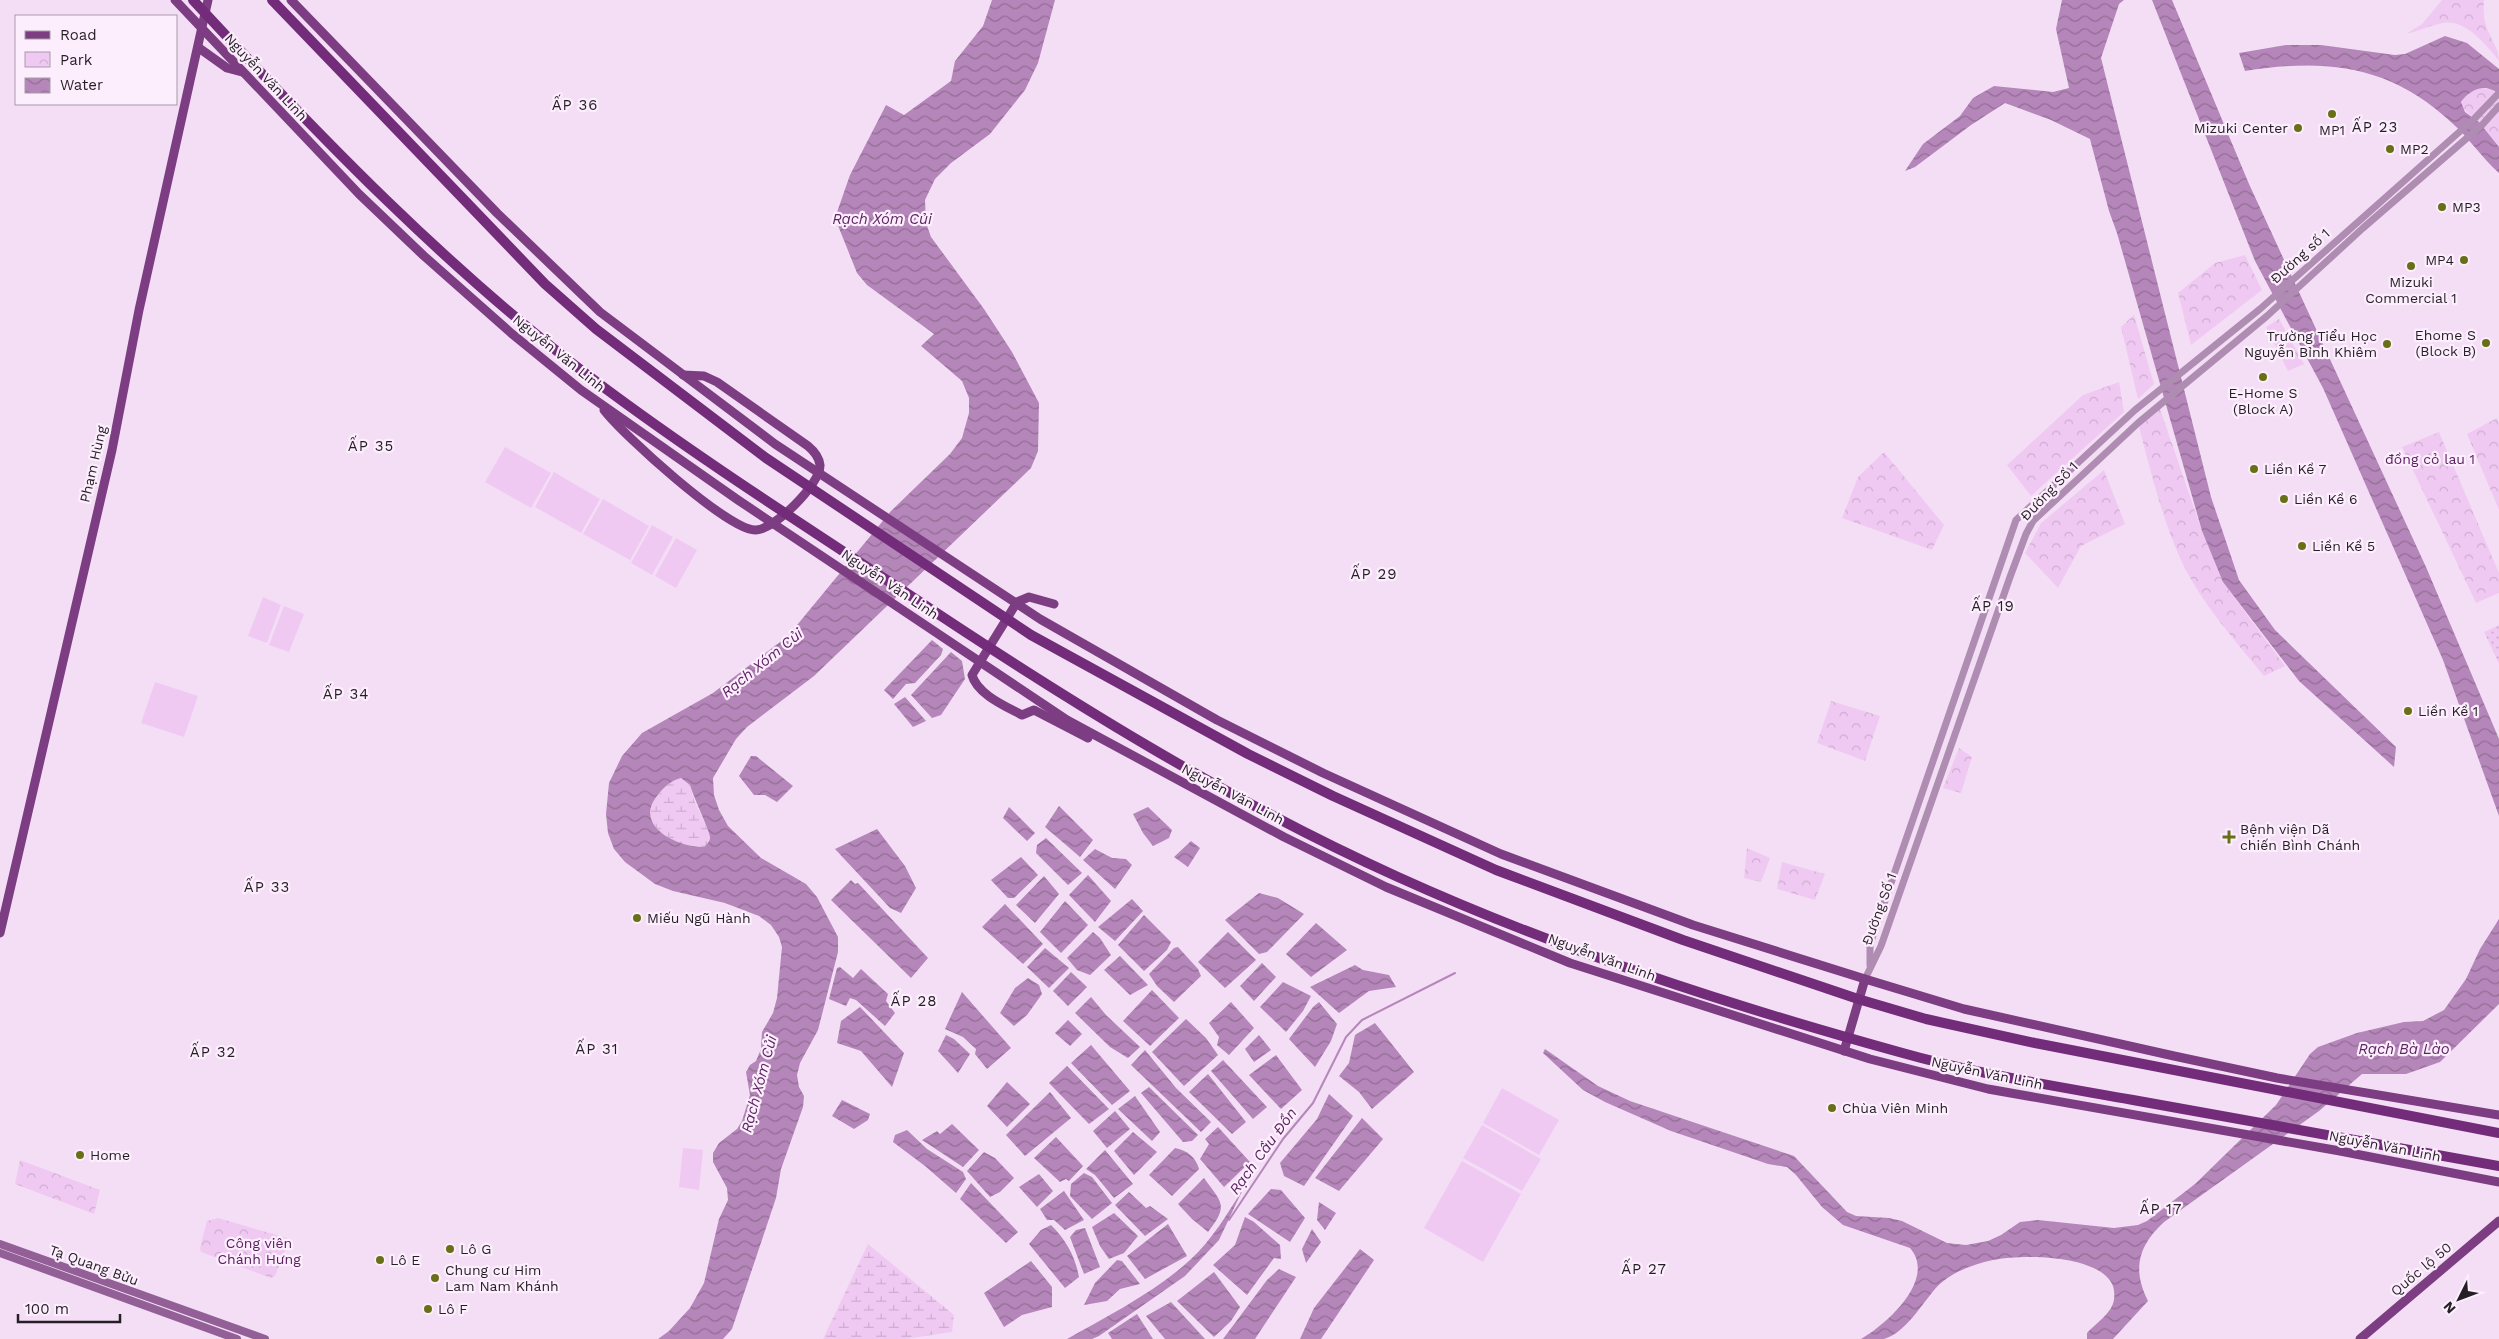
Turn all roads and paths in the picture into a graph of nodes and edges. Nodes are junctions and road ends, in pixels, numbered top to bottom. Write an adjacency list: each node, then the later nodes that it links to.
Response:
1 (175, 0): 7 (main road, Nguyễn Văn Linh)
2 (193, 0): 6 (highway, Nguyễn Văn Linh)
3 (208, 0): 6 (main road, Phạm Hùng)
4 (272, 0): 13 (highway)
5 (291, 0): 12 (main road)
6 (206, 14): 7 (main road, Phạm Hùng); 27 (highway, Nguyễn Văn Linh)
7 (203, 30): 8 (main road, Phạm Hùng); 9 (main road, Nguyễn Văn Linh)
8 (199, 48): 9 (main road); 22 (main road, Phạm Hùng)
9 (242, 72): 17 (main road, Nguyễn Văn Linh)
10 (2497, 94): 14 (street, Đường số 1)
11 (2499, 106): 15 (street, Đường số 1)
12 (424, 138): 13 (main road); 16 (main road)
13 (414, 148): 26 (highway)
14 (2260, 309): 18 (street, Đường Số 1)
15 (2267, 316): 19 (street, Đường Số 1)
16 (683, 375): 17 (main road); 25 (main road)
17 (598, 402): 21 (main road, Nguyễn Văn Linh)
18 (1996, 572): 19 (street); 24 (street, Đường Số 1)
19 (2010, 577): 24 (street, Đường Số 1)
20 (1054, 604): 21 (main road)
21 (1093, 736): 28 (main road, Nguyễn Văn Linh)
22 (3, 912): 23 (main road, Phạm Hùng)
23 (0, 933)
24 (1870, 965): 25 (street, Đường số 1)
25 (1865, 979): 26 (main road); 29 (main road)
26 (1858, 999): 27 (main road); 30 (highway)
27 (1848, 1036): 28 (main road); 31 (highway, Nguyễn Văn Linh)
28 (1844, 1051): 32 (main road, Nguyễn Văn Linh)
29 (2499, 1115)
30 (2499, 1134)
31 (2342, 1138): 32 (main road); 33 (highway, Nguyễn Văn Linh)
32 (2340, 1151): 34 (main road, Nguyễn Văn Linh)
33 (2499, 1166)
34 (2499, 1182)
35 (2499, 1221): 41 (main road, Quốc lộ 50)
36 (0, 1244): 38 (main road, Tạ Quang Bửu)
37 (0, 1253): 38 (main road, Tạ Quang Bửu)
38 (74, 1274): 39 (main road, Tạ Quang Bửu); 40 (main road, Tạ Quang Bửu)
39 (237, 1339)
40 (265, 1339)
41 (2360, 1339)

